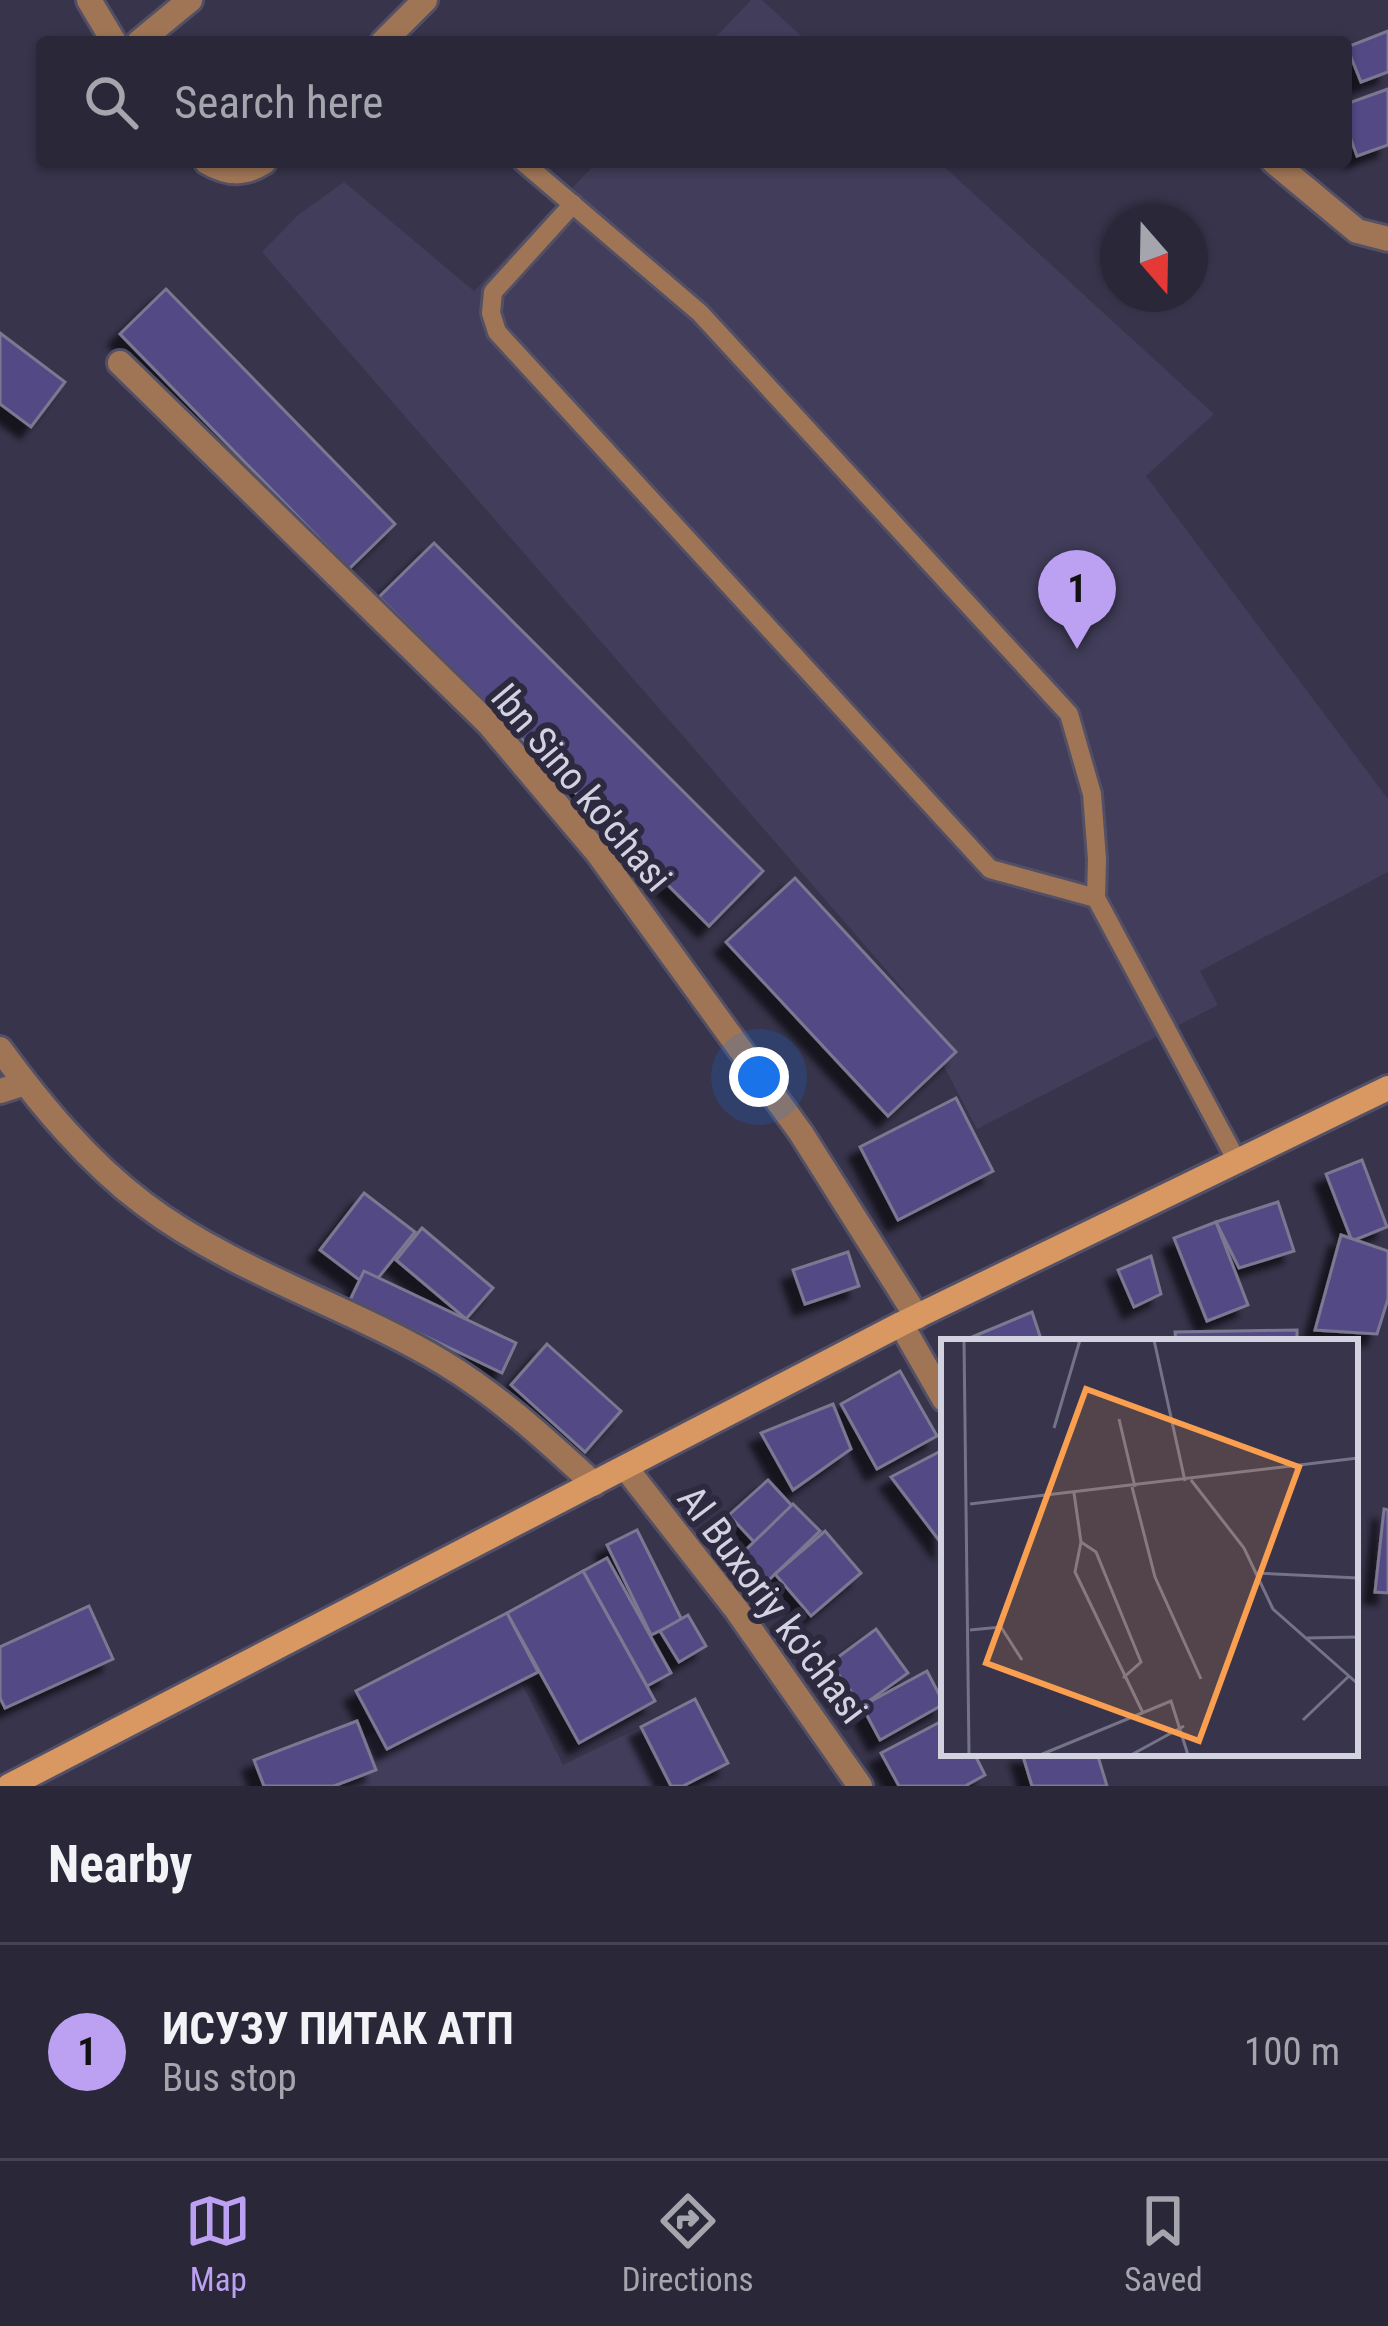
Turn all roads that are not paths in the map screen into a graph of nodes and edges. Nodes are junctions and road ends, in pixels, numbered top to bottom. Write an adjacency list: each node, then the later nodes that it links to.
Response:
1 (89, 0): 4 (street)
2 (190, 0): 5 (street)
3 (424, 0): 6 (street)
4 (110, 36)
5 (146, 36)
6 (389, 36)
7 (222, 168): 8 (street)
8 (251, 168)
9 (530, 168): 11 (lane)
10 (1281, 168): 12 (street)
11 (573, 204): 14 (lane); 14 (lane)
12 (1388, 239)
13 (120, 363): 20 (street, Ibn Sino ko'chasi)
14 (1096, 898): 19 (lane)
15 (0, 1049): 16 (street)
16 (25, 1083): 18 (street); 23 (street)
17 (1388, 1088): 19 (street)
18 (0, 1091)
19 (1238, 1161): 20 (street)
20 (909, 1321): 21 (street, Ibn Sino ko'chasi); 22 (street)
21 (941, 1392)
22 (625, 1467): 23 (street); 25 (street, Al Buxoriy ko'chasi)
23 (594, 1484): 24 (street)
24 (10, 1786)
25 (860, 1786)

